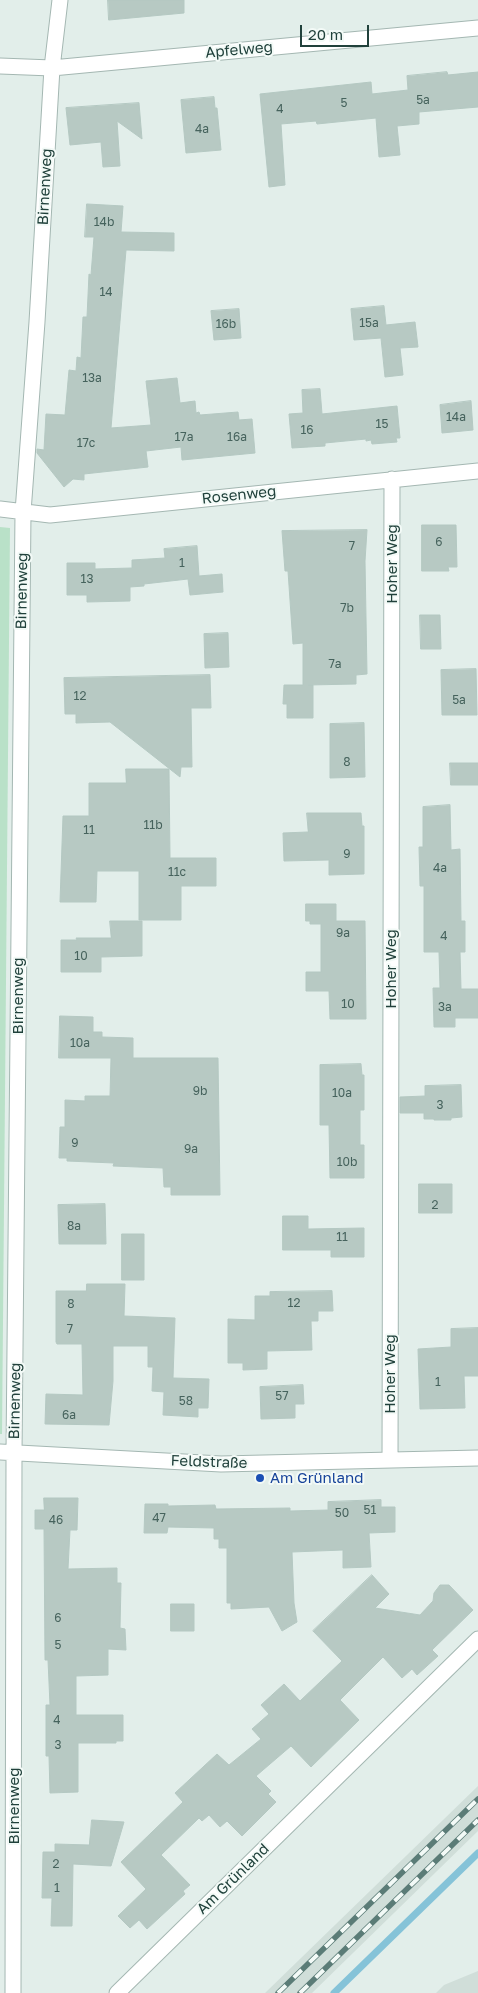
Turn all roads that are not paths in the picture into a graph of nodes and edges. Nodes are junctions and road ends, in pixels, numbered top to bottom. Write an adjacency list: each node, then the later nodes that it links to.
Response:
1 (60, 0): 4 (street, Birnenweg)
2 (478, 28): 4 (street, Apfelweg)
3 (0, 66): 4 (street, Apfelweg)
4 (52, 68): 8 (street, Birnenweg)
5 (478, 471): 6 (street, Rosenweg)
6 (392, 479): 8 (street, Rosenweg); 11 (street, Hoher Weg)
7 (0, 510): 8 (street, Rosenweg)
8 (23, 512): 9 (street, Birnenweg)
9 (7, 1452): 11 (street, Feldstraße); 12 (street, Birnenweg)
10 (478, 1458): 11 (street, Feldstraße)
11 (390, 1460)
12 (7, 1619): 14 (street, Birnenweg)
13 (478, 1639): 17 (street, Am Grünland)
14 (7, 1706): 15 (street, Birnenweg)
15 (7, 1799): 16 (street, Birnenweg)
16 (13, 1993)
17 (117, 1993)

